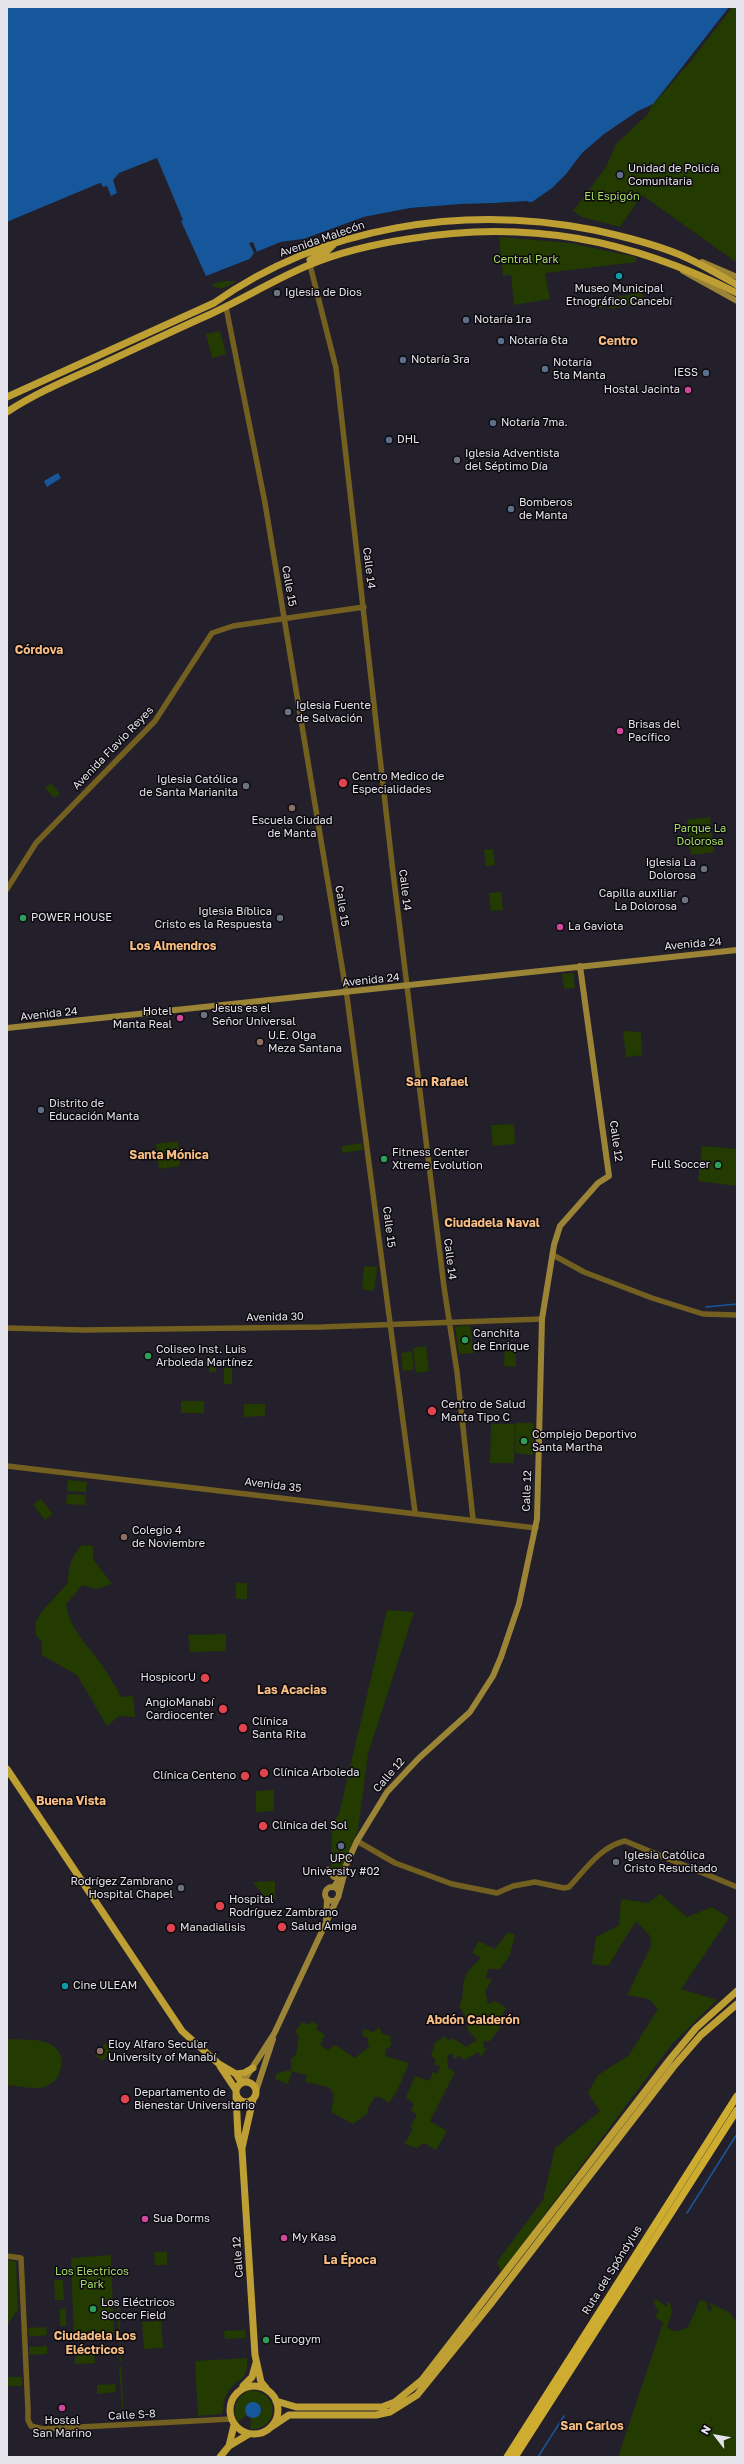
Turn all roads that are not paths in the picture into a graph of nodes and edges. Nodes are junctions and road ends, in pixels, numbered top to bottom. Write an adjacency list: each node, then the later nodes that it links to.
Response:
1 (336, 243): 2 (main road, Avenida Malecón); 9 (main road); 10 (main road, Avenida Malecón)
2 (692, 261): 5 (main road, Avenida Malecón); 6 (main road, Avenida Malecón)
3 (310, 264): 4 (main road, Avenida Malecón); 9 (main road, Avenida Malecón); 12 (street, Calle 14)
4 (673, 264): 7 (main road, Avenida Malecón); 8 (main road, Avenida Malecón)
5 (737, 277)
6 (737, 285)
7 (737, 293)
8 (737, 301)
9 (226, 307): 11 (main road, Avenida Malecón); 13 (street, Calle 15)
10 (7, 397)
11 (7, 412)
12 (364, 607): 13 (street, Avenida Flavio Reyes); 17 (street, Calle 14)
13 (285, 619): 14 (street, Avenida Flavio Reyes); 18 (street, Calle 15)
14 (7, 889)
15 (737, 950): 16 (main road, Avenida 24)
16 (580, 966): 17 (main road, Avenida 24); 20 (main road, Calle 12)
17 (407, 986): 18 (main road, Avenida 24); 23 (street, Calle 14)
18 (346, 993): 19 (main road, Avenida 24); 24 (street, Calle 15)
19 (7, 1028)
20 (553, 1255): 21 (street); 22 (main road, Calle 12)
21 (737, 1315)
22 (542, 1319): 23 (street, Avenida 30); 29 (main road, Calle 12)
23 (450, 1321): 24 (street, Avenida 30); 28 (street, Calle 14)
24 (391, 1324): 25 (street, Avenida 30); 27 (street, Calle 15)
25 (7, 1328)
26 (7, 1466): 27 (street, Avenida 35)
27 (415, 1512): 28 (street, Avenida 35)
28 (473, 1519): 29 (street, Avenida 35)
29 (536, 1528): 31 (main road, Calle 12)
30 (7, 1769): 43 (main road)
31 (357, 1841): 32 (main road, Calle 12); 36 (street)
32 (348, 1862): 34 (main road, Calle 12); 37 (main road, Calle 12)
33 (328, 1870): 34 (main road)
34 (341, 1875): 35 (main road, Calle 12)
35 (334, 1887): 37 (main road); 38 (main road, Calle 12)
36 (737, 1887)
37 (338, 1896): 38 (main road); 39 (main road, Calle 12)
38 (327, 1899): 39 (main road, Calle 12)
39 (326, 1924): 42 (main road, Calle 12)
40 (737, 1991): 57 (main road)
41 (737, 2004): 59 (main road)
42 (273, 2036): 44 (main road, Calle 12); 47 (main road, Calle 12)
43 (219, 2064): 45 (main road); 48 (main road)
44 (253, 2068): 45 (main road); 46 (main road, Calle 12)
45 (236, 2074): 46 (main road)
46 (242, 2083): 47 (main road); 48 (main road)
47 (256, 2091): 50 (main road)
48 (236, 2093): 50 (main road); 52 (main road, Calle 12)
49 (737, 2096): 63 (highway, Ruta del Spóndylus)
50 (253, 2099): 52 (main road, Calle 12)
51 (737, 2110): 64 (highway, Ruta del Spóndylus)
52 (242, 2150): 54 (main road, Calle 12)
53 (7, 2256): 58 (street, Calle S-8)
54 (256, 2363): 55 (main road, Calle 12); 56 (main road, Calle 12)
55 (241, 2388): 56 (main road); 58 (main road)
56 (266, 2388): 57 (main road)
57 (276, 2400): 59 (main road)
58 (233, 2422): 60 (main road); 61 (main road)
59 (271, 2427): 60 (main road)
60 (249, 2434): 61 (main road)
61 (229, 2446): 62 (main road)
62 (220, 2457)
63 (507, 2457)
64 (515, 2457)

